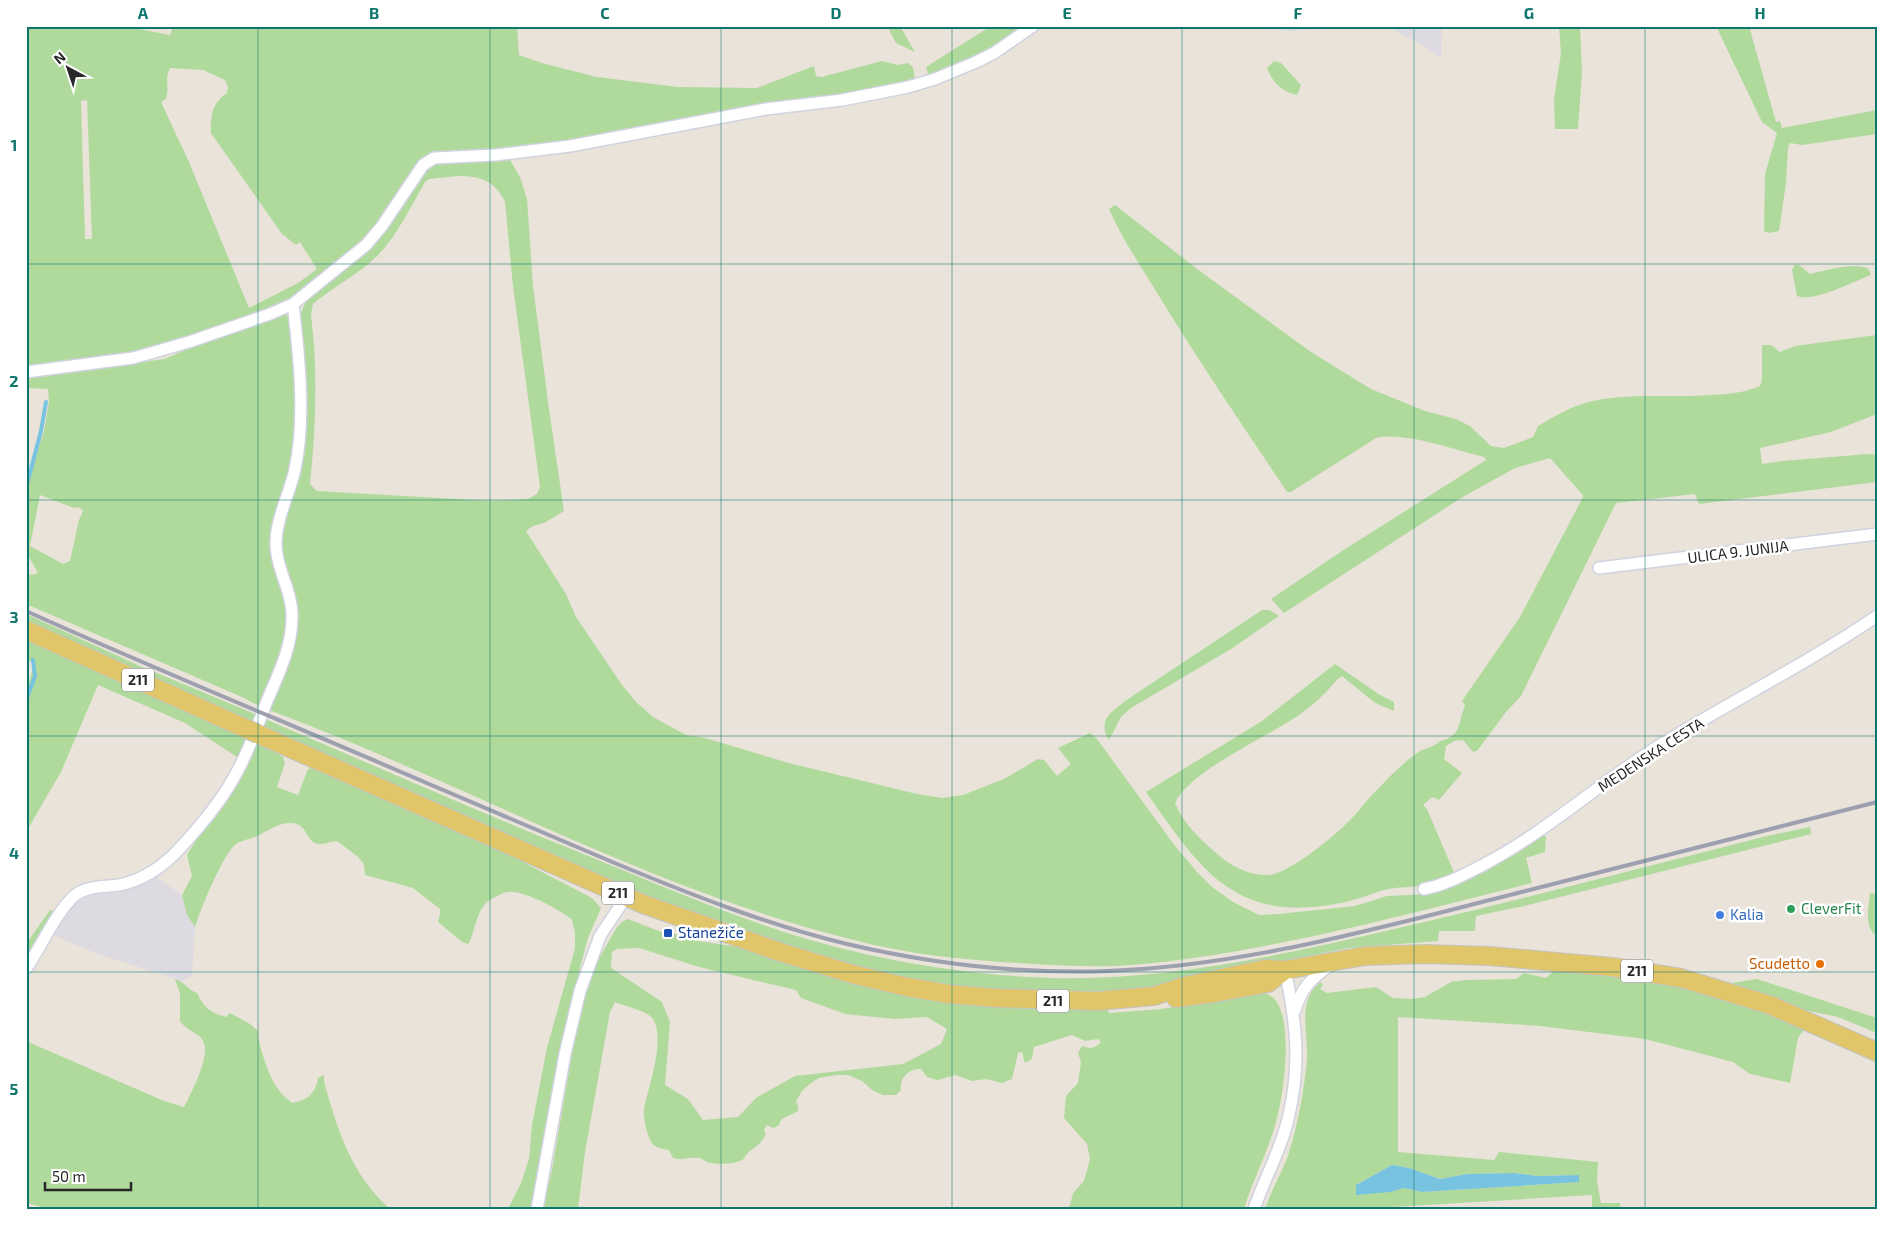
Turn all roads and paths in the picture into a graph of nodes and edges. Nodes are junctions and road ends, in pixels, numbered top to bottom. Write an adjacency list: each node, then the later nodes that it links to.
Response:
1 (1034, 26): 2 (street)
2 (293, 304): 3 (street); 11 (street)
3 (26, 372)
4 (1877, 534): 5 (street, ULICA 9. JUNIJA)
5 (1599, 568)
6 (1877, 616): 8 (street, MEDENSKA CESTA)
7 (26, 630): 9 (main road, 211)
8 (1424, 889)
9 (626, 897): 12 (main road, 211); 15 (street)
10 (1335, 960): 12 (main road, 211); 13 (street); 14 (main road, 211)
11 (26, 969)
12 (1285, 970): 13 (street)
13 (1294, 1012): 16 (street)
14 (1877, 1052)
15 (537, 1209)
16 (1254, 1209)

